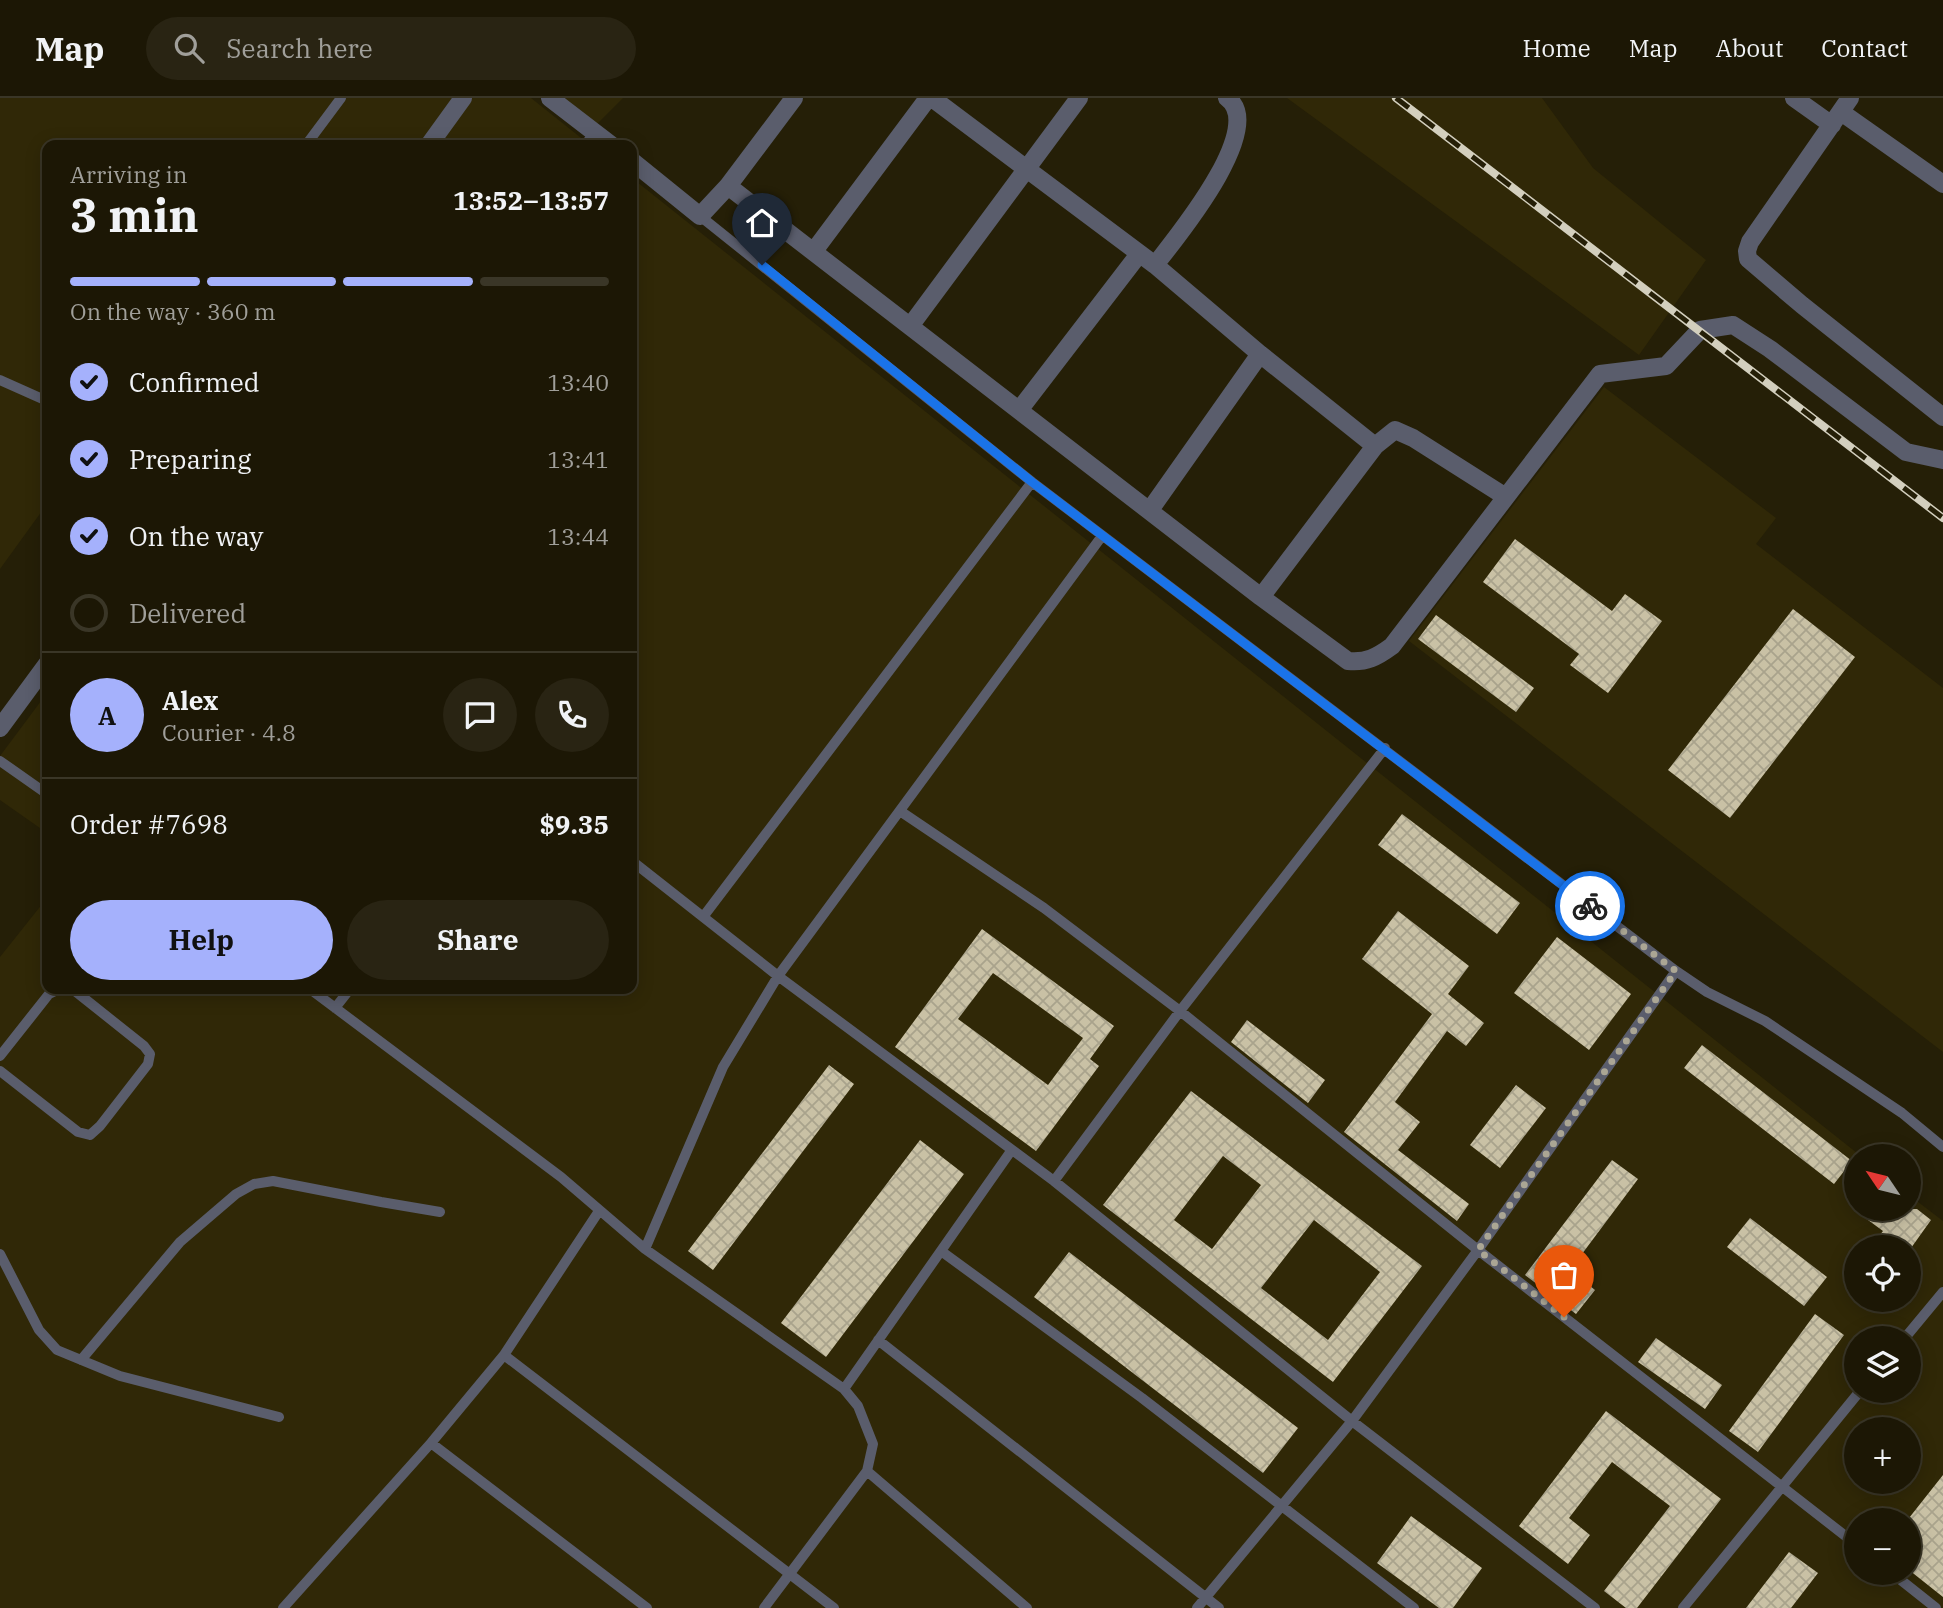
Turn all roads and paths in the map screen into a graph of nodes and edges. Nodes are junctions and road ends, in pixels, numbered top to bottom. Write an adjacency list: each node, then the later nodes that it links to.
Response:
1 (341, 98): 11 (lane)
2 (463, 98): 12 (street)
3 (550, 98): 10 (street)
4 (794, 98): 16 (street)
5 (930, 98): 14 (street); 18 (street)
6 (1079, 98): 14 (street)
7 (1227, 98): 20 (street)
8 (1794, 98): 9 (street)
9 (1841, 111): 15 (street); 26 (street)
10 (590, 139)
11 (310, 140)
12 (433, 140)
13 (637, 166): 17 (street)
14 (1026, 169): 19 (street); 21 (street)
15 (1943, 184)
16 (728, 186): 17 (street); 18 (street)
17 (700, 216): 29 (lane)
18 (814, 251): 21 (street)
19 (1139, 254): 20 (street); 25 (street)
20 (1155, 265): 22 (street)
21 (911, 325): 25 (street)
22 (1260, 354): 27 (street); 31 (street)
23 (0, 380): 24 (lane)
24 (42, 399)
25 (1020, 409): 31 (street)
26 (1943, 417)
27 (1375, 446): 30 (street); 33 (street)
28 (1943, 460): 30 (street)
29 (1032, 482): 32 (lane); 41 (lane)
30 (1506, 498): 33 (street)
31 (1150, 510): 33 (street)
32 (1102, 536): 36 (lane); 39 (lane)
33 (1261, 597)
34 (42, 671): 35 (street)
35 (0, 729)
36 (1385, 748): 42 (lane); 49 (lane)
37 (0, 761): 38 (lane)
38 (42, 790)
39 (900, 811): 43 (lane); 49 (lane)
40 (637, 865): 41 (lane)
41 (704, 917): 43 (lane)
42 (1676, 971): 52 (lane); 58 (lane)
43 (778, 976): 53 (lane); 57 (lane)
44 (50, 994): 50 (lane)
45 (79, 994): 51 (lane)
46 (317, 994): 48 (lane)
47 (346, 994): 48 (lane)
48 (335, 1008): 55 (lane)
49 (1180, 1011): 54 (lane); 58 (lane)
50 (0, 1056)
51 (0, 1071)
52 (1943, 1147)
53 (1011, 1151): 54 (lane); 59 (lane)
54 (1055, 1181): 69 (lane)
55 (599, 1211): 57 (lane); 64 (lane)
56 (440, 1212): 65 (lane)
57 (645, 1249): 66 (lane)
58 (1478, 1250): 69 (lane); 72 (lane)
59 (941, 1251): 63 (lane); 73 (lane)
60 (0, 1254): 65 (lane)
61 (1943, 1292): 62 (lane)
62 (1915, 1326)
63 (878, 1340): 66 (lane); 77 (lane)
64 (504, 1355): 70 (lane); 75 (lane)
65 (81, 1360): 68 (lane)
66 (844, 1389): 71 (lane)
67 (1850, 1403): 72 (lane)
68 (279, 1417)
69 (1352, 1421): 73 (lane); 86 (lane)
70 (431, 1443): 78 (lane); 79 (lane)
71 (867, 1471): 75 (lane); 82 (lane)
72 (1781, 1486): 74 (lane); 87 (lane)
73 (1281, 1506): 77 (lane); 85 (lane)
74 (1844, 1535)
75 (790, 1574): 80 (lane); 81 (lane)
76 (1907, 1585): 88 (lane)
77 (1205, 1598): 83 (lane); 84 (lane)
78 (284, 1608)
79 (647, 1608)
80 (764, 1608)
81 (834, 1608)
82 (1027, 1608)
83 (1197, 1608)
84 (1219, 1608)
85 (1414, 1608)
86 (1595, 1608)
87 (1683, 1608)
88 (1936, 1608)

